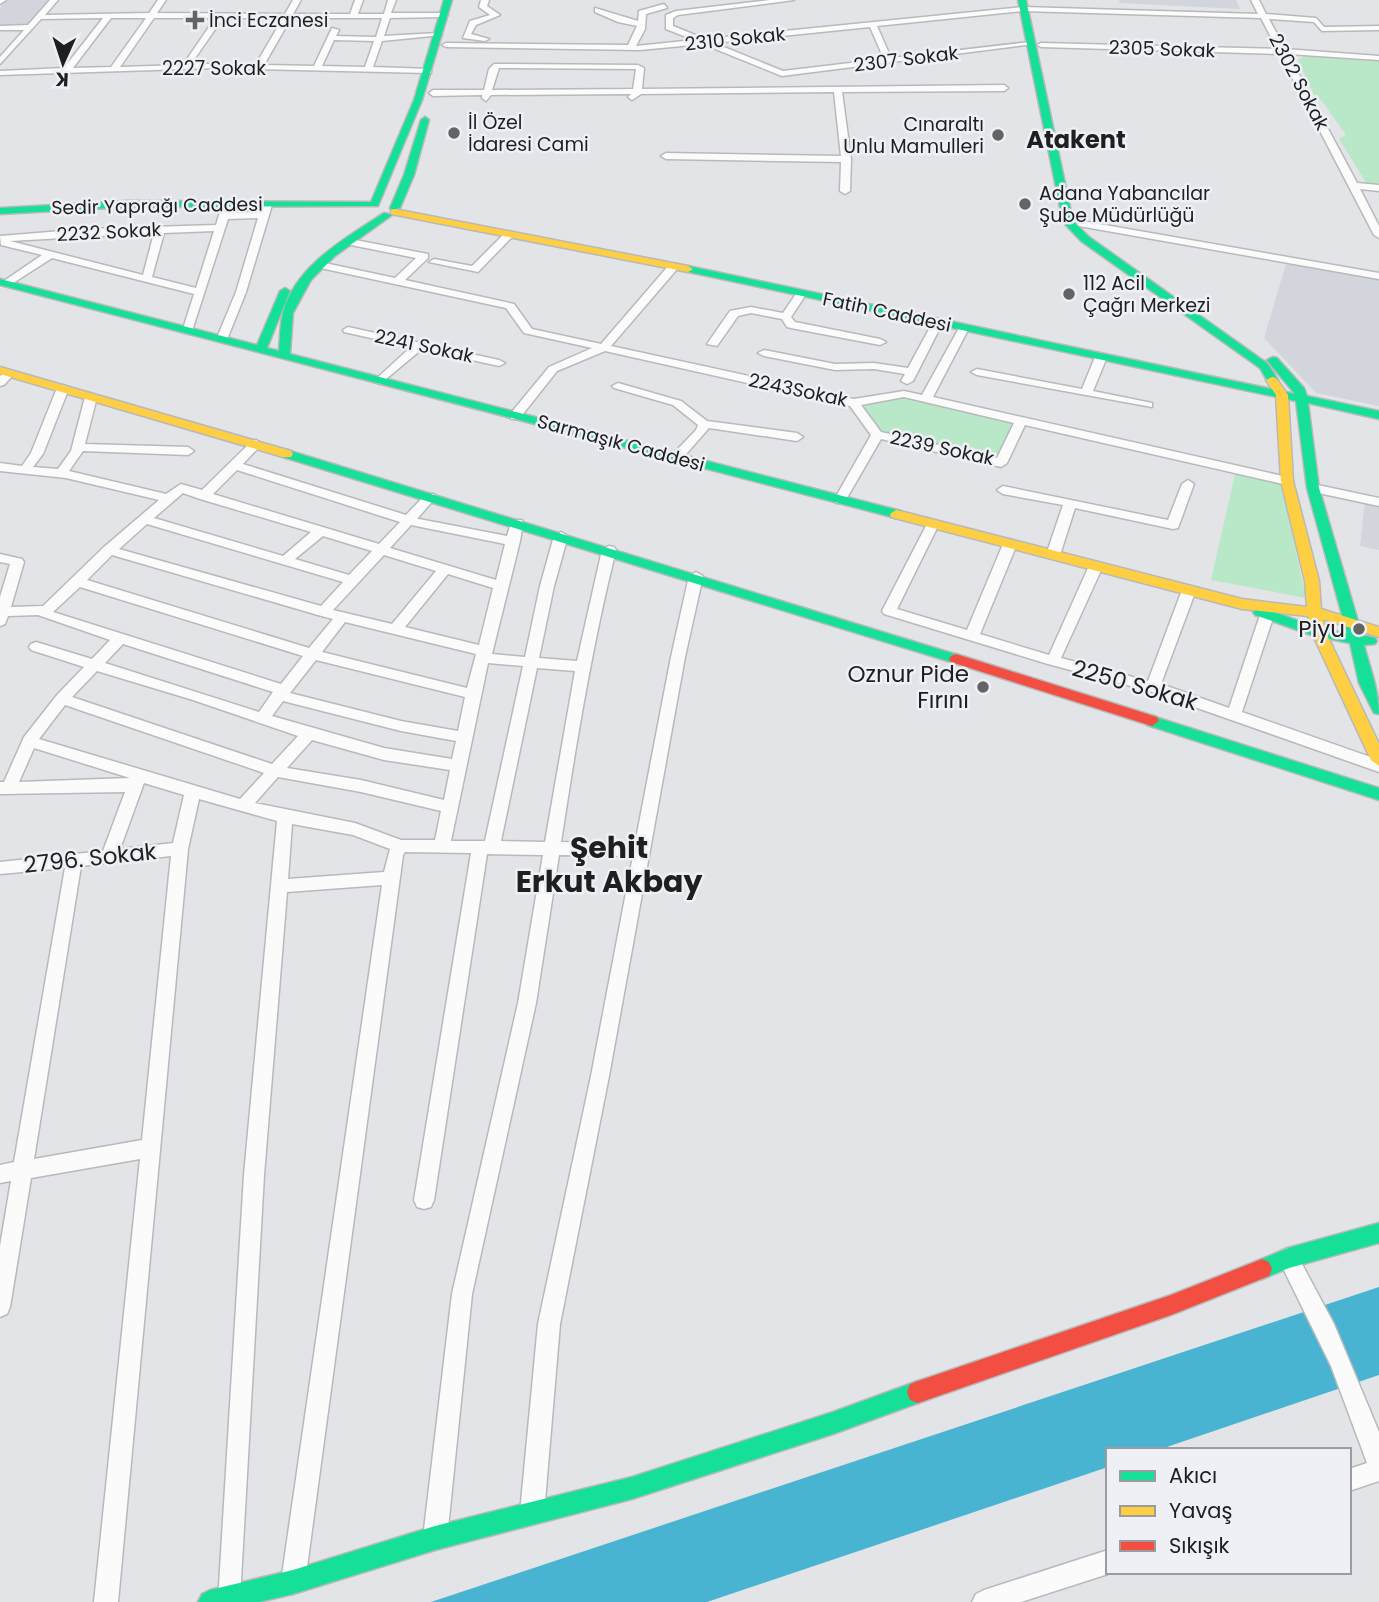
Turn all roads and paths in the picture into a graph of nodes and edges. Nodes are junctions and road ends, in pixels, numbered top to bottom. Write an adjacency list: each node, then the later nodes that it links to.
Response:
1 (54, 0): 22 (street)
2 (162, 0): 17 (street)
3 (297, 0): 19 (street)
4 (359, 0): 24 (street)
5 (392, 0): 20 (street)
6 (457, 0): 32 (street)
7 (485, 0): 34 (street)
8 (689, 0): 15 (street)
9 (790, 0): 15 (street)
10 (1255, 0): 21 (street, 2302 Sokak)
11 (1028, 4): 21 (street); 26 (street, 2310 Sokak); 35 (street)
12 (664, 6): 25 (street)
13 (446, 7): 20 (street); 32 (street)
14 (598, 10): 25 (street)
15 (688, 11): 33 (street)
16 (115, 13): 17 (street); 22 (street); 46 (street)
17 (153, 14): 18 (street); 44 (street)
18 (220, 16): 19 (street); 42 (street)
19 (290, 16): 23 (street); 43 (street)
20 (388, 16): 24 (street); 31 (street)
21 (1264, 16): 29 (street); 38 (street, 2302 Sokak)
22 (39, 17): 27 (street)
23 (340, 17): 24 (street); 30 (street)
24 (353, 17)
25 (641, 20): 34 (street)
26 (873, 26): 33 (street, 2310 Sokak); 40 (street)
27 (30, 27): 28 (street); 36 (street)
28 (0, 28)
29 (1379, 28)
30 (331, 38): 31 (street, 2310 Sokak); 45 (street)
31 (379, 39): 32 (street, 2310 Sokak); 47 (street)
32 (442, 40): 34 (street, 2310 Sokak); 48 (street); 54 (street)
33 (706, 42): 34 (street, 2310 Sokak); 40 (street, 2307 Sokak)
34 (633, 45)
35 (1036, 45): 38 (street, 2305 Sokak); 40 (street, 2307 Sokak); 64 (street); 104 (street)
36 (12, 49): 37 (street); 41 (street)
37 (0, 50)
38 (1282, 52): 39 (street, 2305 Sokak); 57 (street, 2302 Sokak)
39 (1379, 58)
40 (888, 60)
41 (0, 62)
42 (185, 67): 43 (street, 2227 Sokak); 44 (street, 2227 Sokak)
43 (260, 67): 45 (street, 2227 Sokak)
44 (114, 69): 46 (street, 2227 Sokak)
45 (317, 69): 47 (street, 2227 Sokak)
46 (67, 70): 49 (street, 2227 Sokak)
47 (368, 71): 48 (street, 2227 Sokak)
48 (428, 71): 61 (street)
49 (0, 73)
50 (1004, 88): 51 (street)
51 (839, 92): 52 (street); 56 (street)
52 (635, 95): 53 (street); 53 (street)
53 (486, 96): 54 (street)
54 (432, 98): 61 (street)
55 (666, 156): 56 (street)
56 (846, 159): 59 (street)
57 (1353, 186): 58 (street); 68 (street, 2302 Sokak)
58 (1379, 188)
59 (845, 191)
60 (266, 210): 61 (street, Sedir Yaprağı Caddesi); 63 (street, Sedir Yaprağı Caddesi); 86 (street)
61 (380, 210): 67 (street, Fatih Caddesi); 70 (street); 91 (street)
62 (0, 211): 63 (street, Sedir Yaprağı Caddesi)
63 (225, 211): 65 (street)
64 (1082, 224): 75 (street); 107 (street)
65 (219, 228): 66 (street, 2232 Sokak); 79 (street)
66 (160, 230): 69 (street, 2232 Sokak); 76 (street)
67 (509, 235): 72 (street); 74 (street, Fatih Caddesi)
68 (1379, 235)
69 (0, 240): 71 (street)
70 (350, 242): 73 (street); 77 (street)
71 (49, 255): 76 (street); 78 (street)
72 (434, 262)
73 (320, 265): 77 (street, 2243Sokak); 93 (street)
74 (674, 266): 80 (street, Fatih Caddesi); 90 (street)
75 (1379, 276)
76 (147, 278): 79 (street)
77 (399, 280): 90 (street, 2243Sokak)
78 (3, 282): 85 (street, Sarmaşık Caddesi)
79 (199, 292): 85 (street)
80 (802, 293): 81 (street); 82 (street, Fatih Caddesi)
81 (786, 317): 87 (street); 88 (street)
82 (938, 323): 83 (street, Fatih Caddesi); 96 (street)
83 (964, 328): 94 (street, Fatih Caddesi); 106 (street)
84 (348, 330): 89 (street, 2241 Sokak)
85 (187, 332): 86 (street, Sarmaşık Caddesi)
86 (222, 340): 91 (street, Sarmaşık Caddesi)
87 (880, 342)
88 (713, 344)
89 (420, 345): 95 (street, 2241 Sokak); 99 (street)
90 (603, 348): 108 (street, 2243Sokak); 111 (street)
91 (260, 351): 93 (street, Sarmaşık Caddesi)
92 (764, 353): 96 (street)
93 (284, 356): 99 (street, Sarmaşık Caddesi)
94 (1101, 357): 102 (street); 104 (street, Fatih Caddesi)
95 (499, 363)
96 (911, 372): 103 (street)
97 (977, 372): 102 (street)
98 (3, 375): 101 (street)
99 (380, 381): 111 (street, Sarmaşık Caddesi)
100 (618, 386): 113 (street)
101 (63, 388): 105 (street); 122 (street)
102 (1086, 393): 109 (street)
103 (904, 394): 106 (street, 2243Sokak); 108 (street, 2243Sokak)
104 (1282, 395): 107 (street, Fatih Caddesi); 125 (street)
105 (91, 397): 116 (street); 117 (street)
106 (926, 399): 112 (street, 2243Sokak)
107 (1302, 400): 110 (street, Fatih Caddesi); 127 (street)
108 (854, 403): 114 (street, 2239 Sokak)
109 (1148, 405)
110 (1379, 415)
111 (515, 416): 119 (street, Sarmaşık Caddesi)
112 (1021, 421): 114 (street, 2239 Sokak); 125 (street, 2243Sokak)
113 (704, 424): 115 (street); 119 (street)
114 (877, 435): 124 (street)
115 (796, 437)
116 (256, 444): 120 (street); 130 (street)
117 (78, 447): 118 (street); 123 (street)
118 (188, 451)
119 (676, 458): 132 (street, Sarmaşık Caddesi)
120 (235, 465): 129 (street); 137 (street)
121 (0, 467): 122 (street)
122 (26, 468): 123 (street)
123 (61, 474): 131 (street)
124 (853, 476): 132 (street); 135 (street)
125 (1287, 481): 161 (street)
126 (1188, 484): 134 (street)
127 (1313, 488): 133 (street); 157 (street)
128 (1003, 490): 134 (street)
129 (204, 496): 131 (street); 140 (street)
130 (430, 497): 137 (street); 138 (street)
131 (169, 499): 136 (street)
132 (840, 500): 135 (street, Sarmaşık Caddesi)
133 (1379, 502)
134 (1070, 503): 147 (street)
135 (860, 506): 139 (street, Sarmaşık Caddesi)
136 (145, 519): 144 (street); 149 (street)
137 (409, 520): 142 (street); 145 (street)
138 (517, 523): 141 (street); 142 (street)
139 (933, 524): 143 (street, Sarmaşık Caddesi); 170 (street, 2250 Sokak)
140 (320, 531): 145 (street); 149 (street)
141 (561, 536): 146 (street); 179 (street)
142 (513, 541): 155 (street)
143 (1010, 544): 147 (street, Sarmaşık Caddesi); 170 (street)
144 (109, 550): 154 (street); 160 (street)
145 (383, 550): 151 (street); 153 (street)
146 (609, 551): 152 (street); 181 (street)
147 (1053, 555): 150 (street, Sarmaşık Caddesi)
148 (0, 558): 162 (street)
149 (285, 561): 153 (street)
150 (1096, 566): 156 (street, Sarmaşık Caddesi); 178 (street)
151 (444, 569): 155 (street); 167 (street)
152 (696, 576): 200 (street); 209 (street)
153 (353, 581): 160 (street)
154 (77, 582): 159 (street); 176 (street)
155 (501, 586): 175 (street)
156 (1189, 590): 158 (street, Sarmaşık Caddesi); 183 (street)
157 (1343, 591): 165 (street); 166 (street)
158 (1242, 604): 161 (street); 163 (street)
159 (41, 610): 162 (street); 171 (street)
160 (323, 612): 164 (street)
161 (1314, 612): 166 (street); 169 (street)
162 (1, 615)
163 (1267, 615): 169 (street); 188 (street)
164 (342, 617): 167 (street); 176 (street)
165 (1379, 621)
166 (1352, 622): 168 (street); 172 (street)
167 (394, 631): 175 (street)
168 (1379, 632)
169 (1319, 633): 172 (street); 193 (street)
170 (972, 636): 178 (street, 2250 Sokak)
171 (120, 638): 180 (street); 184 (street)
172 (1357, 640): 173 (street); 182 (street)
173 (1379, 642)
174 (36, 648): 180 (street)
175 (483, 651): 179 (street); 185 (street)
176 (313, 654): 184 (street); 185 (street)
177 (1379, 660): 182 (street)
178 (1053, 661): 183 (street, 2250 Sokak)
179 (531, 663): 181 (street); 206 (street)
180 (94, 665): 186 (street); 189 (street)
181 (583, 667): 207 (street)
182 (1366, 683): 187 (street)
183 (1153, 687): 188 (street, 2250 Sokak)
184 (281, 693): 189 (street); 191 (street)
185 (473, 694): 191 (street)
186 (62, 699): 192 (street); 196 (street)
187 (1379, 709)
188 (1234, 714): 195 (street, 2250 Sokak)
189 (262, 718): 190 (street)
190 (309, 734): 194 (street); 196 (street)
191 (464, 737): 194 (street)
192 (29, 741): 197 (street); 198 (street)
193 (1379, 760)
194 (458, 766): 202 (street)
195 (1379, 766)
196 (277, 771): 201 (street); 202 (street)
197 (136, 781): 198 (street); 199 (street); 210 (street)
198 (5, 788)
199 (193, 792): 201 (street); 208 (street)
200 (1379, 794)
201 (243, 806): 203 (street)
202 (449, 807): 205 (street)
203 (285, 817): 204 (street); 214 (street)
204 (400, 846): 205 (street); 213 (street)
205 (442, 846): 206 (street)
206 (486, 847): 207 (street); 218 (street)
207 (554, 848): 209 (street); 226 (street)
208 (180, 849): 210 (street, 2796. Sokak); 215 (street)
209 (643, 850): 225 (street)
210 (109, 857): 211 (street, 2796. Sokak)
211 (74, 860): 212 (street, 2796. Sokak); 216 (street)
212 (0, 868)
213 (391, 878): 214 (street); 228 (street)
214 (278, 886): 230 (street)
215 (150, 1148): 216 (street); 231 (street)
216 (22, 1170): 217 (street); 221 (street)
217 (0, 1174)
218 (424, 1200)
219 (1379, 1233): 220 (street)
220 (1288, 1258): 222 (street); 225 (street)
221 (0, 1307)
222 (1379, 1464)
223 (1379, 1470): 224 (street)
224 (1351, 1479)
225 (532, 1513): 226 (street)
226 (435, 1538): 228 (street)
227 (1106, 1563): 229 (street)
228 (293, 1582): 230 (street)
229 (1016, 1597): 232 (street)
230 (219, 1600)
231 (106, 1602)
232 (984, 1602)

